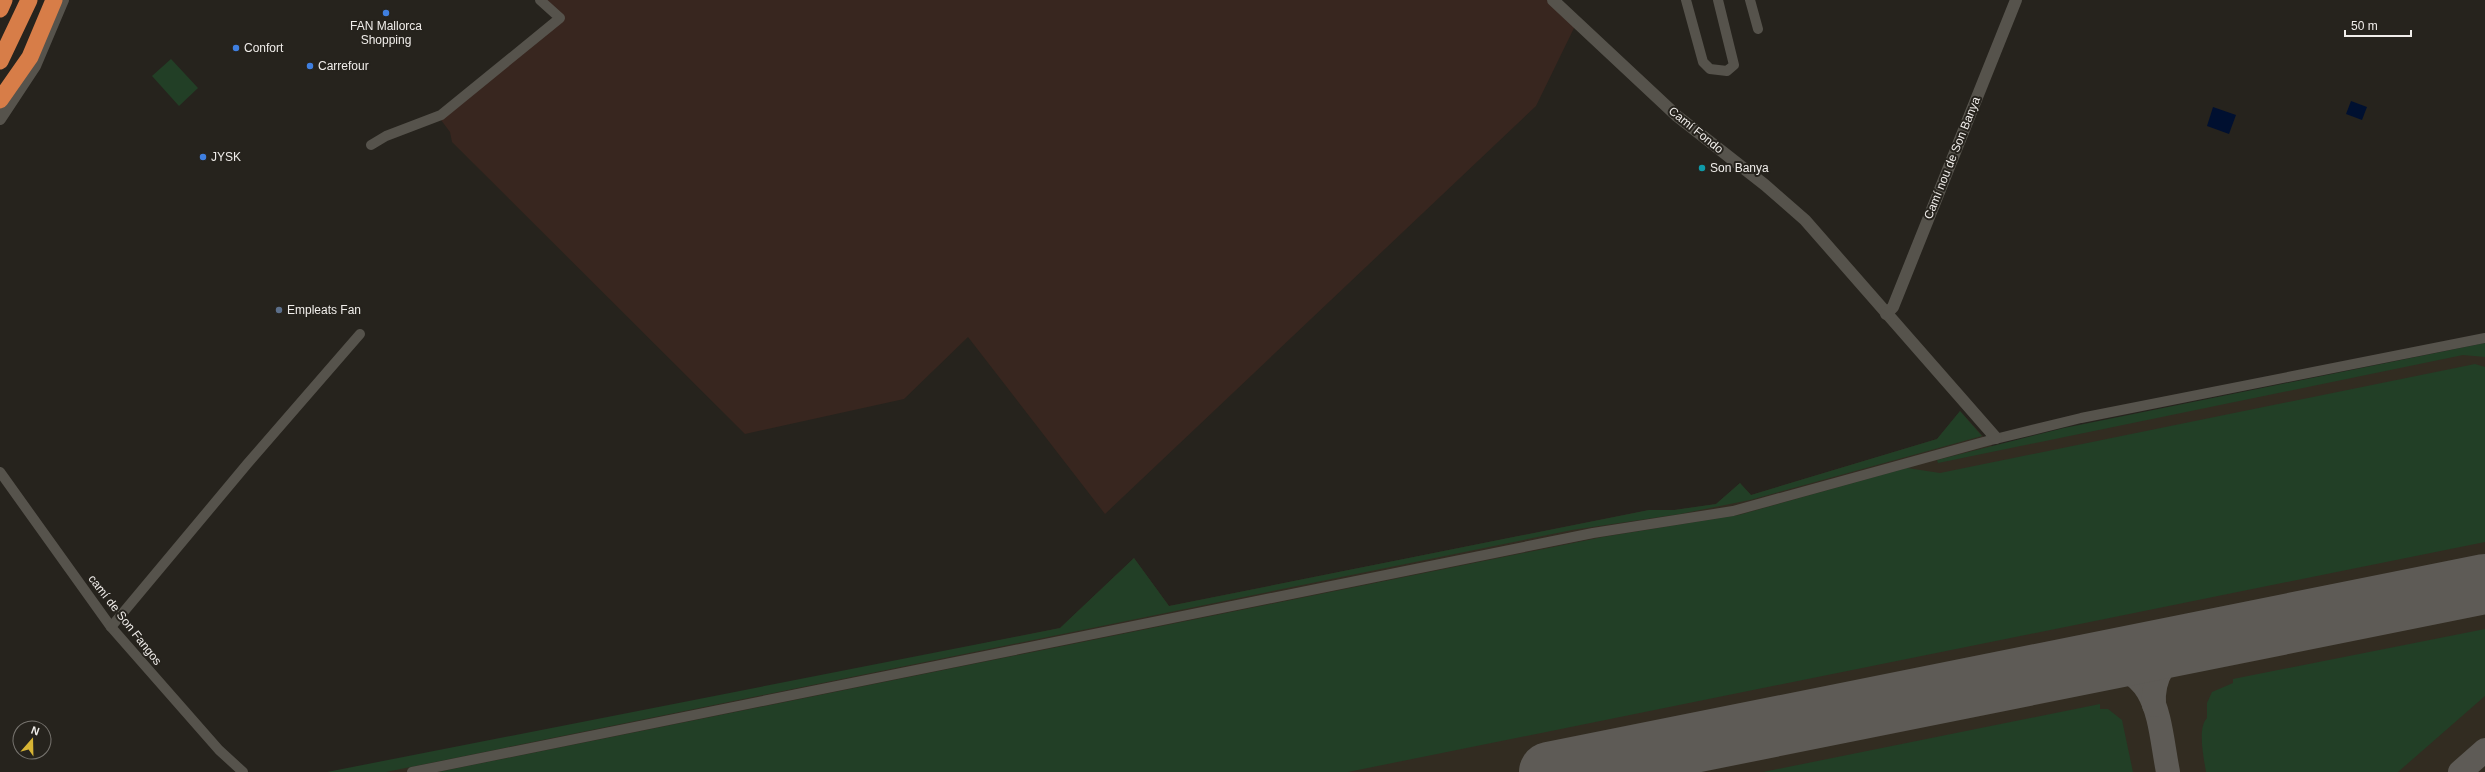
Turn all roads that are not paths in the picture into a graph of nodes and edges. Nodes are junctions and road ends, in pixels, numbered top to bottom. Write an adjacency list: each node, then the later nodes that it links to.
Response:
1 (4, 0): 11 (highway)
2 (28, 0): 13 (highway)
3 (54, 0): 14 (highway)
4 (63, 0): 15 (street)
5 (540, 0): 16 (street)
6 (1553, 0): 17 (street, Camí Fondo)
7 (1686, 0): 8 (street)
8 (1718, 0)
9 (1750, 0): 12 (street)
10 (2016, 0): 17 (street, Camí nou de Son Banya)
11 (0, 9)
12 (1758, 29)
13 (0, 62)
14 (0, 100)
15 (0, 119)
16 (371, 145)
17 (1886, 314): 20 (street, Camí Fondo)
18 (360, 334): 22 (street)
19 (2485, 338): 20 (street)
20 (1996, 438): 24 (street)
21 (0, 472): 22 (street, camí de Son Fangos)
22 (111, 628): 23 (street, camí de Son Fangos)
23 (243, 772)
24 (412, 772)

